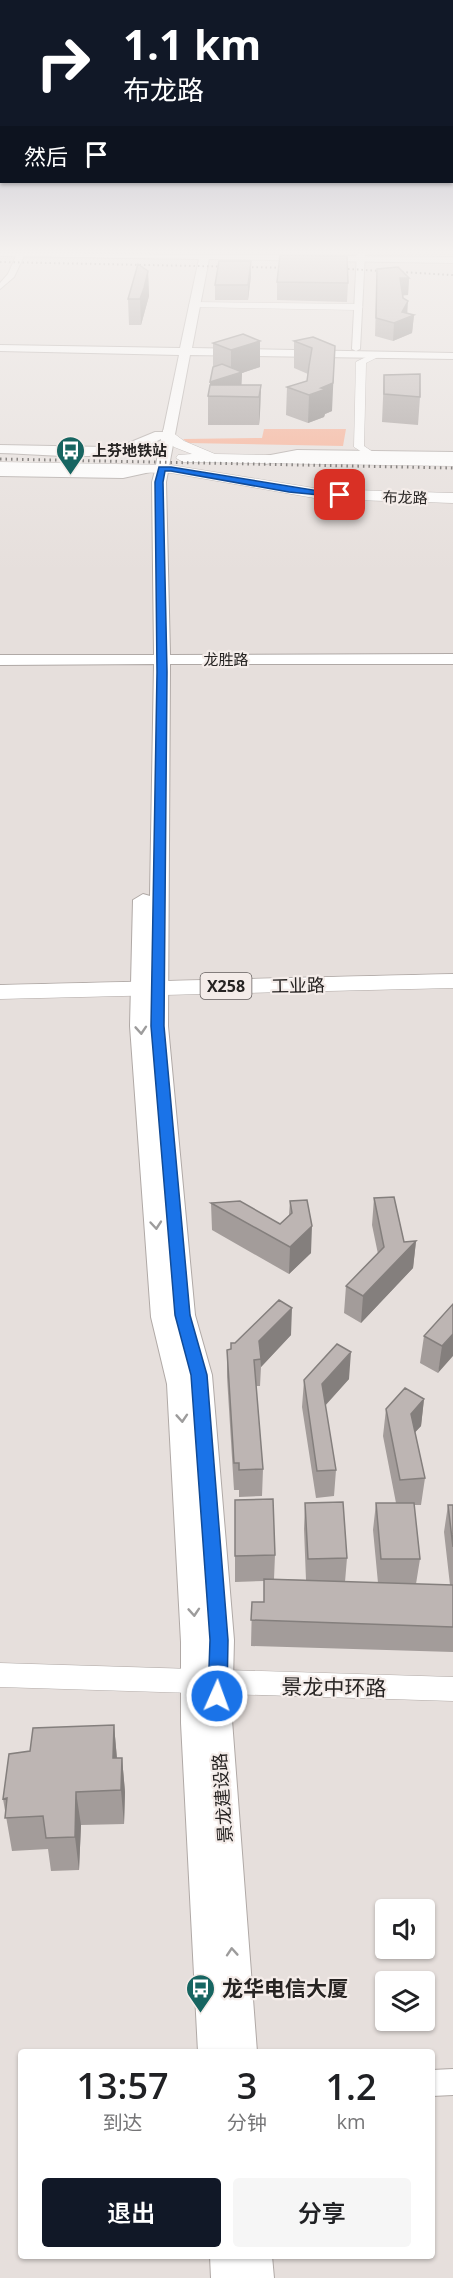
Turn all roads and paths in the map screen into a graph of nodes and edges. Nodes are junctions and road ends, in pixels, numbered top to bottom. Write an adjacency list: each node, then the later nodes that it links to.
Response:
1 (180, 359): 4 (main road, 景龙建设路)
2 (354, 359): 7 (street)
3 (367, 359): 8 (street)
4 (164, 434): 6 (main road); 11 (main road); 14 (main road, 景龙建设路)
5 (0, 449): 6 (main road)
6 (116, 450): 14 (main road)
7 (347, 454): 8 (main road); 12 (main road)
8 (370, 454): 10 (main road)
9 (0, 456): 14 (main road, 布龙路)
10 (453, 456)
11 (232, 459): 12 (main road, 布龙路); 14 (main road, 布龙路)
12 (265, 460): 13 (main road, 布龙路)
13 (453, 462)
14 (158, 463): 15 (main road, 布龙路); 16 (main road); 17 (main road, 布龙路); 20 (main road, 景龙建设路)
15 (0, 466)
16 (0, 472)
17 (453, 498)
18 (0, 654): 20 (main road, 龙胜路)
19 (453, 654): 20 (main road, 龙胜路)
20 (156, 656): 21 (main road, 龙胜路); 22 (main road, 龙胜路); 25 (main road, 景龙建设路)
21 (0, 660)
22 (453, 660)
23 (453, 981): 25 (main road, 工业路 / X258)
24 (0, 992): 25 (main road, 工业路 / X258)
25 (149, 995): 26 (main road, 工业路 / X258); 27 (main road, 工业路 / X258); 29 (main road, 景龙建设路)
26 (453, 995)
27 (0, 1005)
28 (0, 1675): 29 (street, 景龙中环路)
29 (207, 1682): 30 (street, 景龙中环路); 31 (main road, 景龙建设路); 32 (main road, 景龙建设路, one-way to 29)
30 (453, 1689)
31 (216, 2049)
32 (239, 2049)
33 (453, 2082): 34 (street)
34 (435, 2083)
35 (229, 2259): 37 (main road)
36 (253, 2259): 38 (main road)
37 (230, 2278)
38 (255, 2278)

